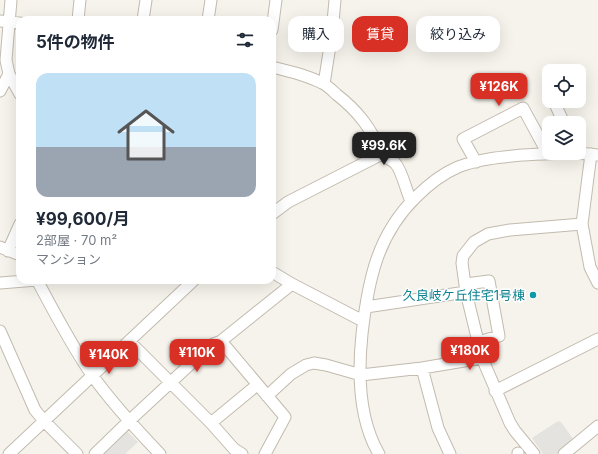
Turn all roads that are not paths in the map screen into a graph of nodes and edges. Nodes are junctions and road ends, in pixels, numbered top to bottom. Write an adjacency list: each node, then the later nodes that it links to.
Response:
1 (11, 0): 11 (street)
2 (80, 0): 7 (street)
3 (146, 0): 8 (street)
4 (211, 0): 9 (street)
5 (276, 0): 10 (street)
6 (335, 0): 14 (street)
7 (78, 16)
8 (144, 16)
9 (209, 16)
10 (274, 16)
11 (10, 22): 13 (street)
12 (276, 68): 14 (street)
13 (9, 74): 15 (street); 16 (street)
14 (324, 84): 19 (street)
15 (16, 87)
16 (0, 91)
17 (542, 143): 21 (street)
18 (587, 153): 24 (street)
19 (382, 154): 22 (street); 23 (street)
20 (542, 154): 21 (street)
21 (476, 162): 22 (street)
22 (411, 201): 36 (street)
23 (276, 211)
24 (582, 224): 31 (street); 35 (street)
25 (16, 230): 26 (street)
26 (4, 249): 27 (street)
27 (16, 254)
28 (276, 274): 34 (street)
29 (16, 282): 30 (street)
30 (0, 283)
31 (598, 283)
32 (39, 284): 45 (street)
33 (190, 284): 40 (street)
34 (292, 284): 37 (street); 41 (street)
35 (466, 288): 36 (street); 42 (street); 42 (street)
36 (366, 307): 37 (street)
37 (364, 321): 46 (street)
38 (0, 331): 51 (street)
39 (598, 339): 49 (street)
40 (129, 341): 45 (street); 47 (street)
41 (220, 342): 47 (street); 48 (street)
42 (478, 342): 43 (street)
43 (482, 358): 44 (street); 49 (street)
44 (422, 368): 46 (street); 62 (street)
45 (92, 375): 51 (street); 52 (street)
46 (361, 375): 50 (street); 61 (street)
47 (170, 383): 52 (street); 53 (street)
48 (257, 384): 50 (street); 53 (street)
49 (496, 391): 63 (street)
50 (267, 396): 60 (street)
51 (44, 421): 56 (street); 57 (street)
52 (129, 421): 58 (street); 59 (street)
53 (211, 424): 55 (street)
54 (598, 426): 64 (street)
55 (234, 452)
56 (9, 454)
57 (77, 454)
58 (95, 454)
59 (160, 454)
60 (265, 454)
61 (379, 454)
62 (450, 454)
63 (534, 454)
64 (564, 454)

